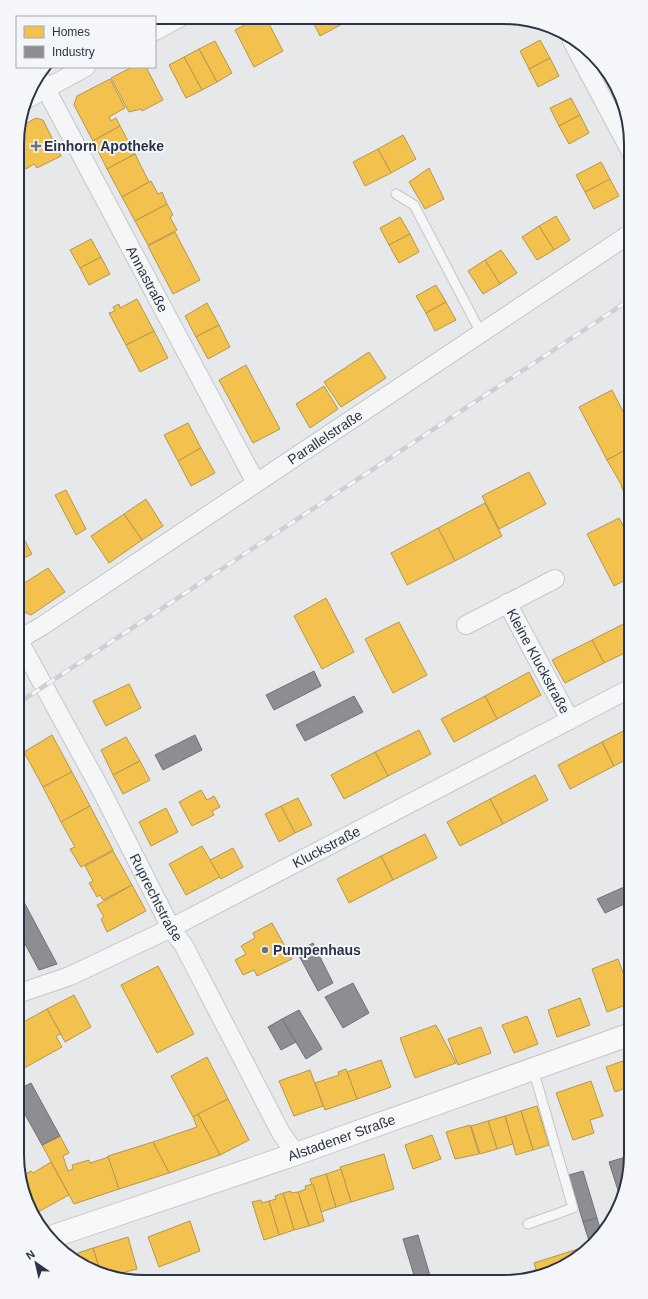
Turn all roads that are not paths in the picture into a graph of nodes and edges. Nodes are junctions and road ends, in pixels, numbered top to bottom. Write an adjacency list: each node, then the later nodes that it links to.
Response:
1 (168, 24): 2 (street)
2 (156, 30)
3 (576, 48): 6 (street)
4 (83, 68): 5 (street)
5 (42, 82): 10 (street, Annastraße)
6 (624, 139)
7 (396, 194): 9 (lane)
8 (624, 237): 9 (street, Parallelstraße)
9 (481, 333): 10 (street, Parallelstraße)
10 (256, 483): 14 (street, Parallelstraße)
11 (555, 578): 12 (street, Kleine Kluckstraße)
12 (507, 603): 13 (street, Kleine Kluckstraße); 17 (street, Kleine Kluckstraße)
13 (466, 624)
14 (24, 636)
15 (24, 651): 18 (street, Ruprechtstraße)
16 (624, 692): 17 (street, Kluckstraße)
17 (570, 720): 18 (street, Kluckstraße)
18 (171, 928): 19 (street, Kluckstraße); 22 (street, Ruprechtstraße)
19 (24, 988)
20 (624, 1036): 21 (street, Alstadener Straße)
21 (533, 1069): 22 (street, Alstadener Straße); 23 (lane)
22 (296, 1154): 24 (street, Alstadener Straße)
23 (528, 1224)
24 (55, 1236)

